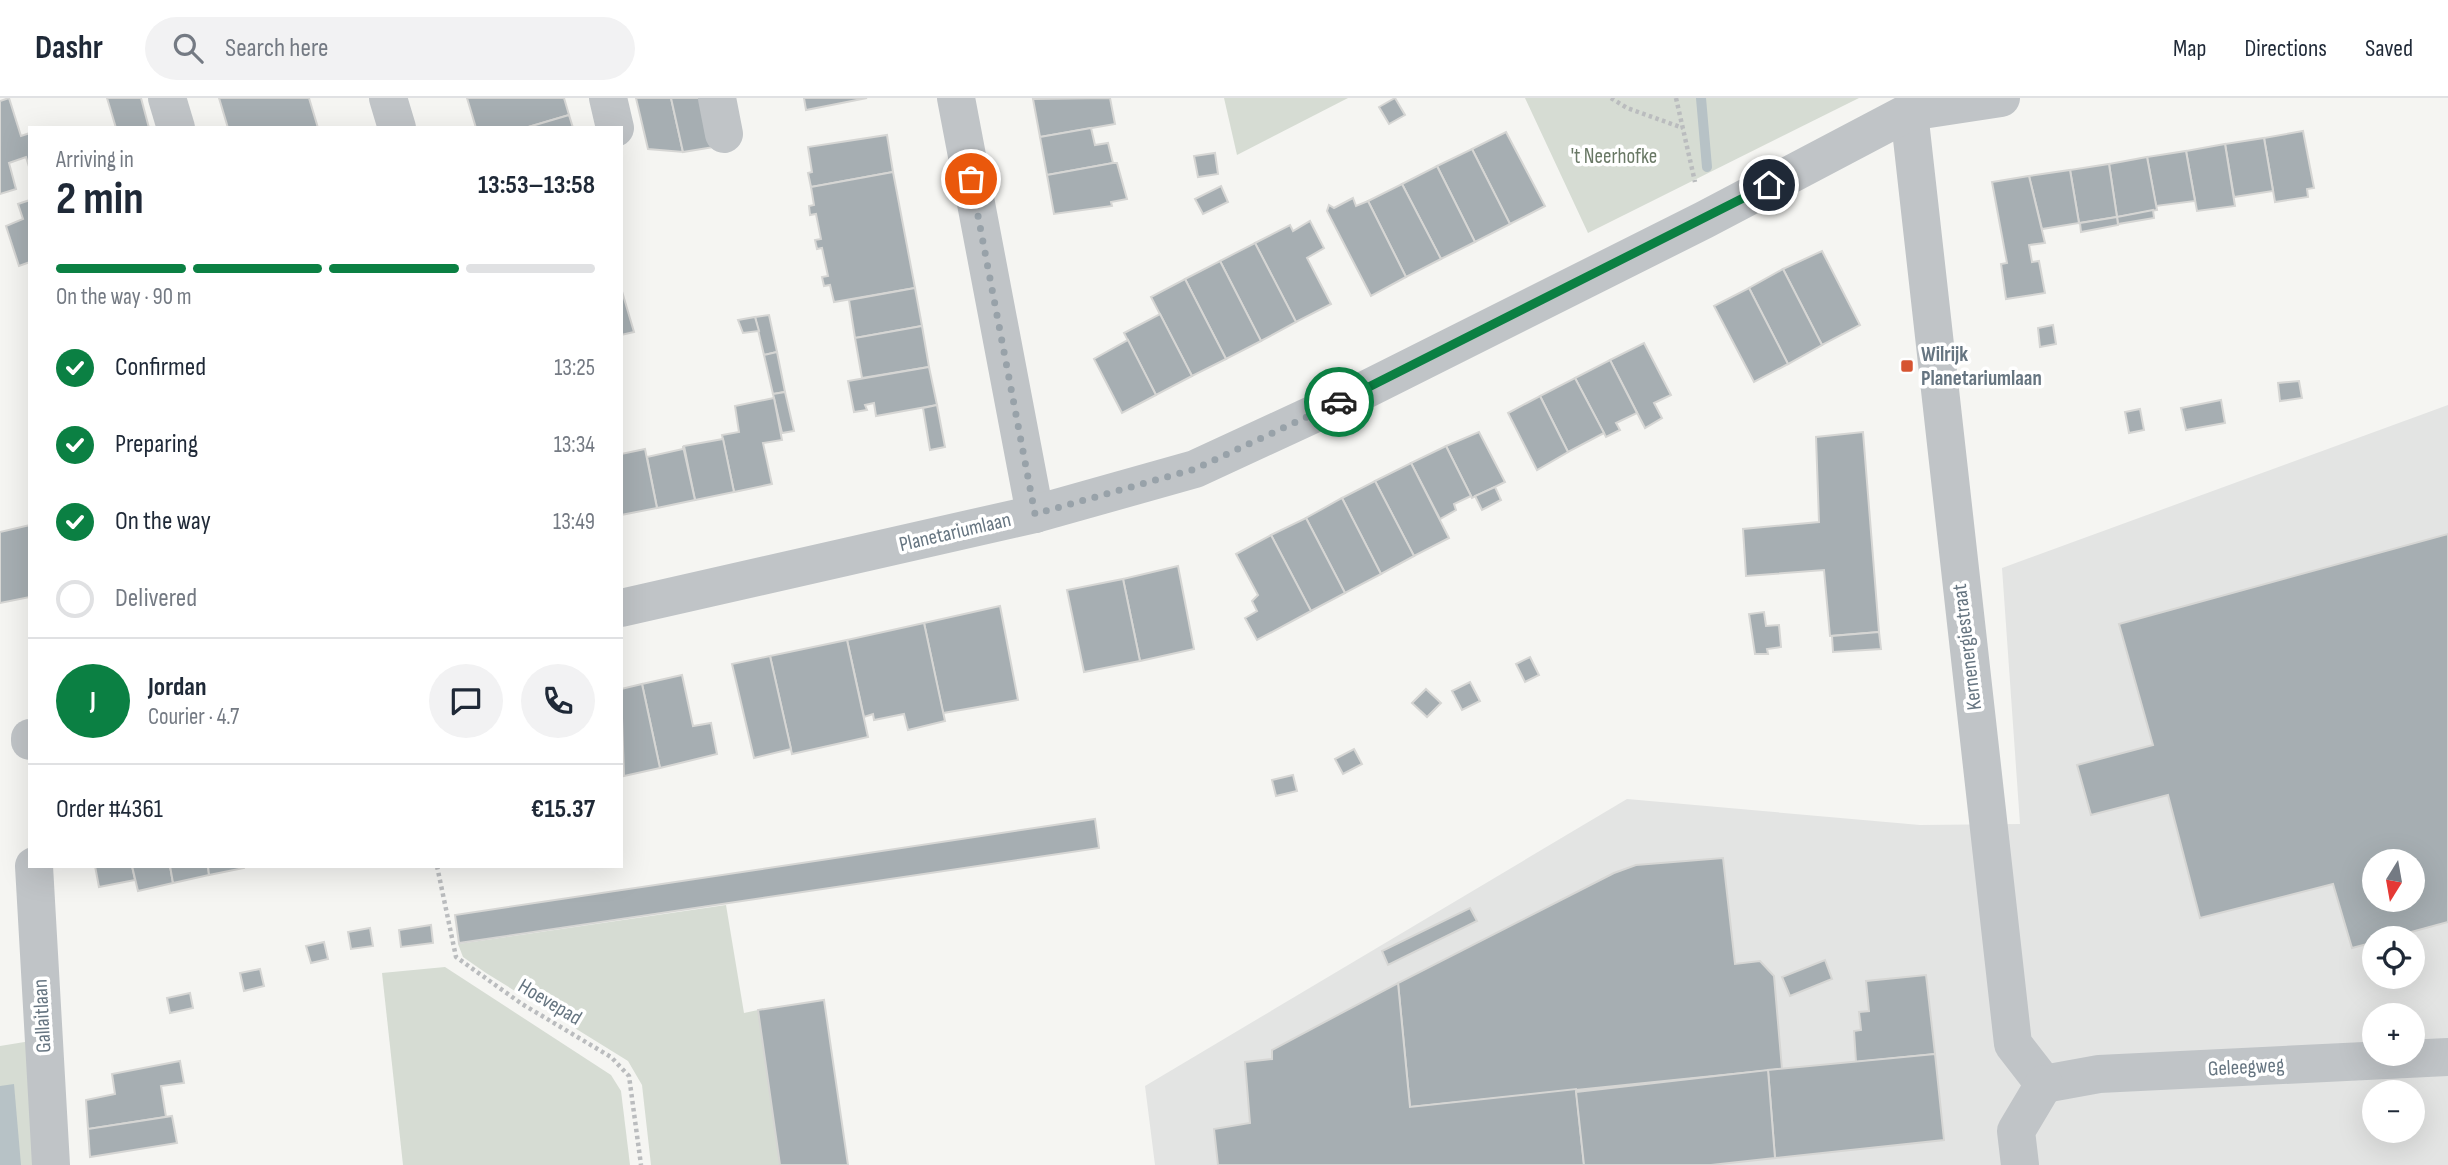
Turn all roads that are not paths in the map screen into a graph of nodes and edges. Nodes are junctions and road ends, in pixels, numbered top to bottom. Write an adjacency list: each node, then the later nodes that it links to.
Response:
1 (167, 98): 7 (street)
2 (388, 98): 8 (street)
3 (608, 98): 9 (street)
4 (956, 98): 10 (street)
5 (2001, 98): 6 (street, Planetariumlaan)
6 (1909, 112): 10 (street, Planetariumlaan); 14 (street, Kernenergiestraat)
7 (175, 126)
8 (396, 126)
9 (615, 126)
10 (1035, 514): 11 (street, Planetariumlaan)
11 (623, 608)
12 (34, 868): 15 (street, Gallaitlaan)
13 (2448, 1057): 14 (street, Geleegweg)
14 (2044, 1084): 16 (street)
15 (51, 1165)
16 (2020, 1165)

